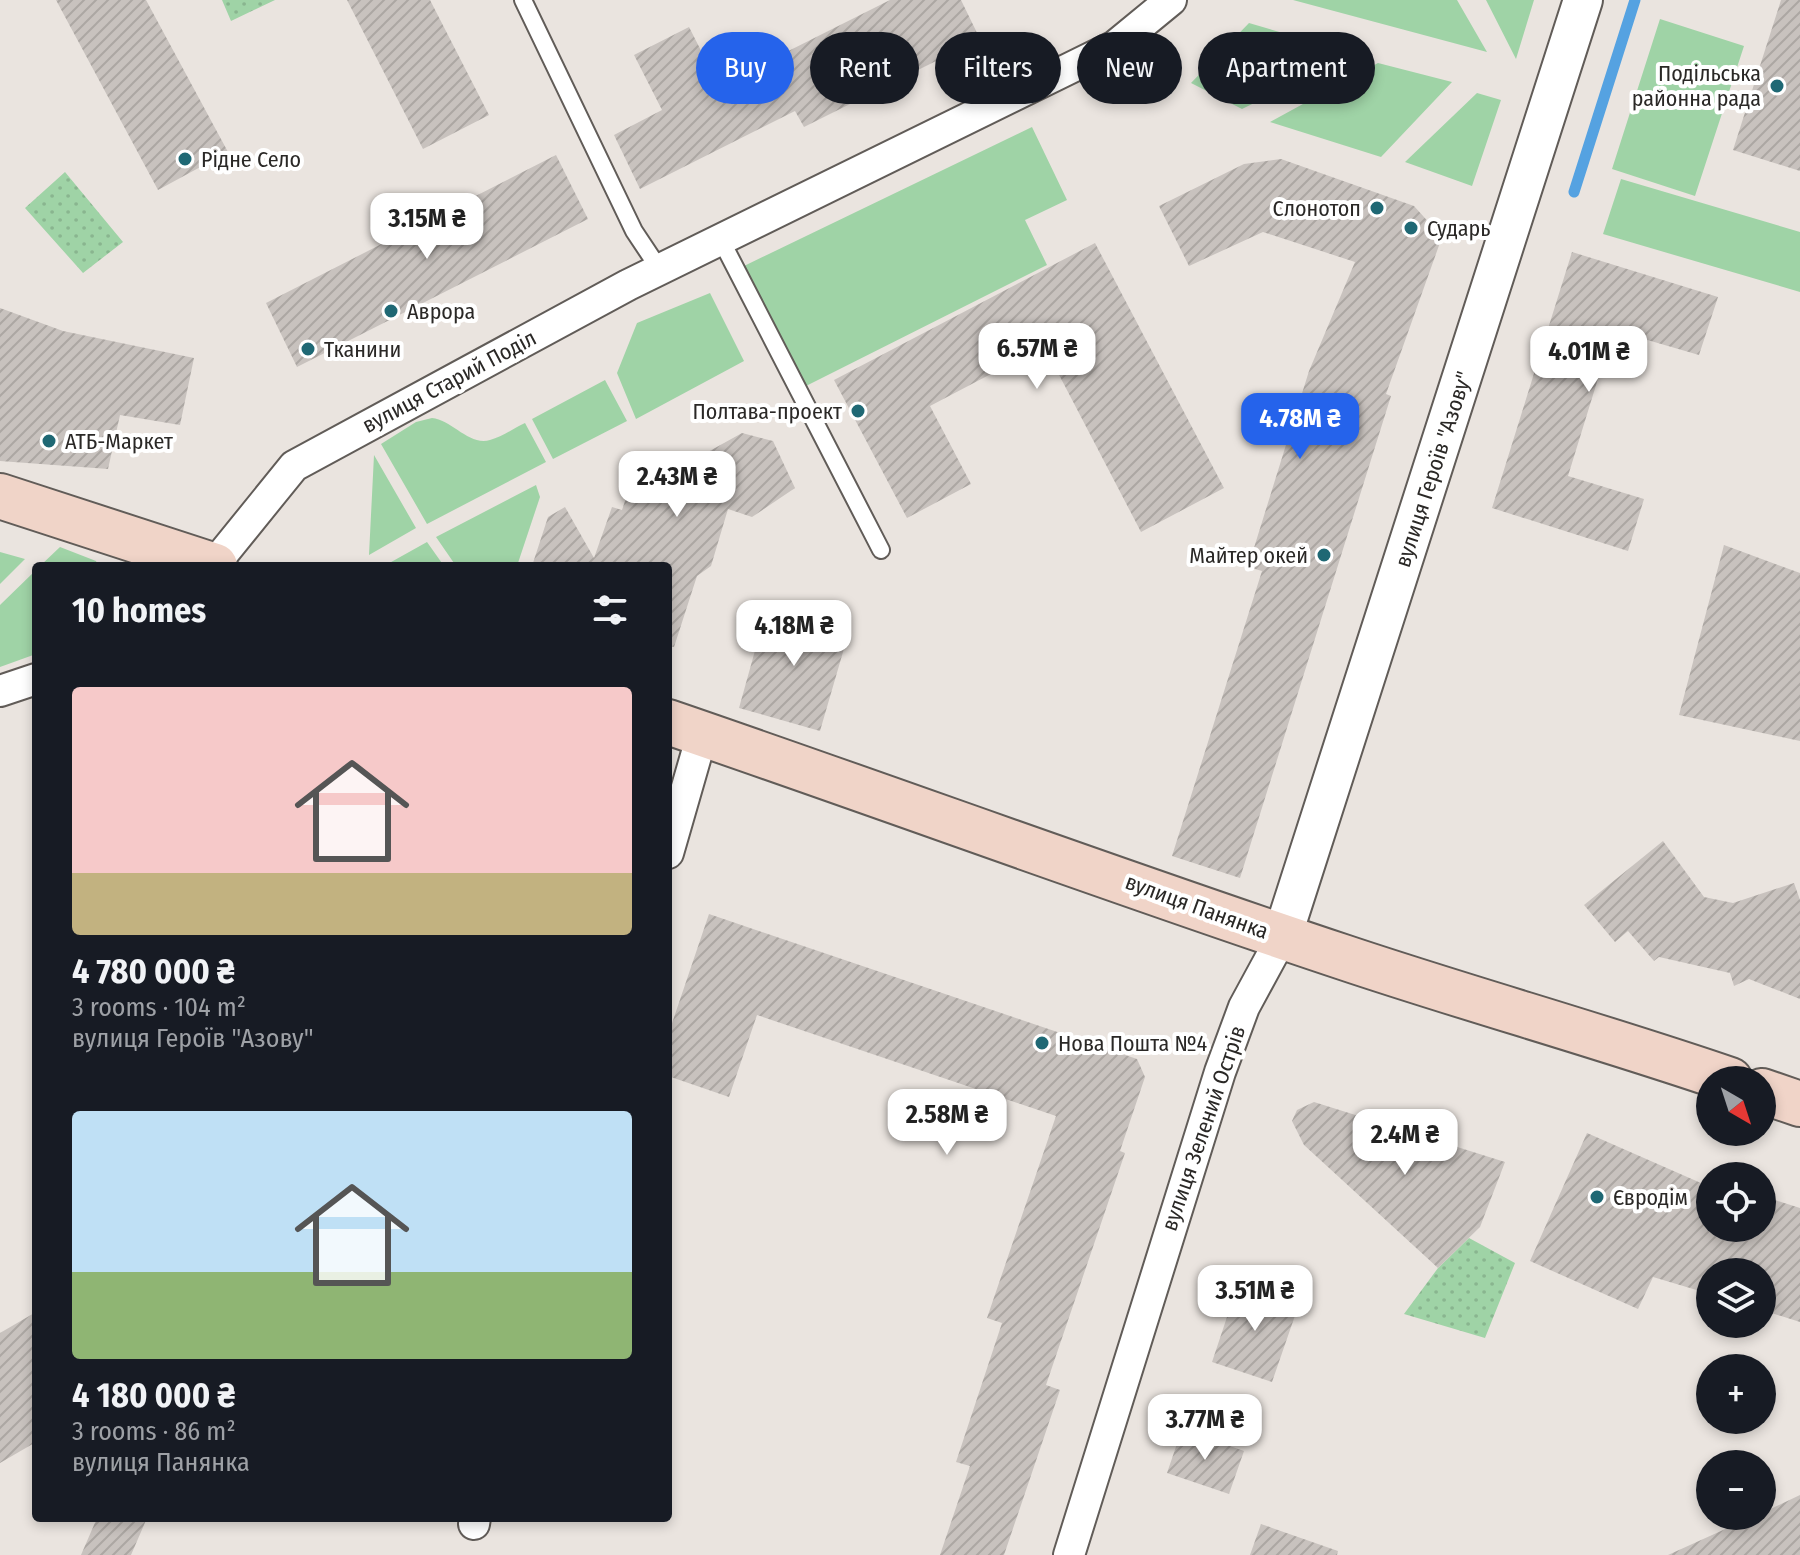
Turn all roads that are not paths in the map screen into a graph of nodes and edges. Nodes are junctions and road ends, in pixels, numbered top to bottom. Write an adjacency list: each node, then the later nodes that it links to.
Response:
1 (523, 0): 5 (lane)
2 (1583, 0): 14 (street, вулиця Героїв "Азову")
3 (1170, 2): 4 (street, вулиця Старий Поділ)
4 (721, 240): 5 (street, вулиця Старий Поділ); 7 (lane)
5 (660, 270): 9 (street, вулиця Старий Поділ)
6 (0, 496): 8 (main road)
7 (881, 550)
8 (202, 562)
9 (217, 562)
10 (32, 680): 11 (street)
11 (0, 691)
12 (685, 729): 13 (street); 14 (main road, вулиця Панянка)
13 (672, 824)
14 (1282, 937): 15 (main road, вулиця Панянка); 18 (street, вулиця Зелений Острів)
15 (1696, 1068)
16 (1776, 1096): 17 (main road)
17 (1800, 1104)
18 (1069, 1555)

